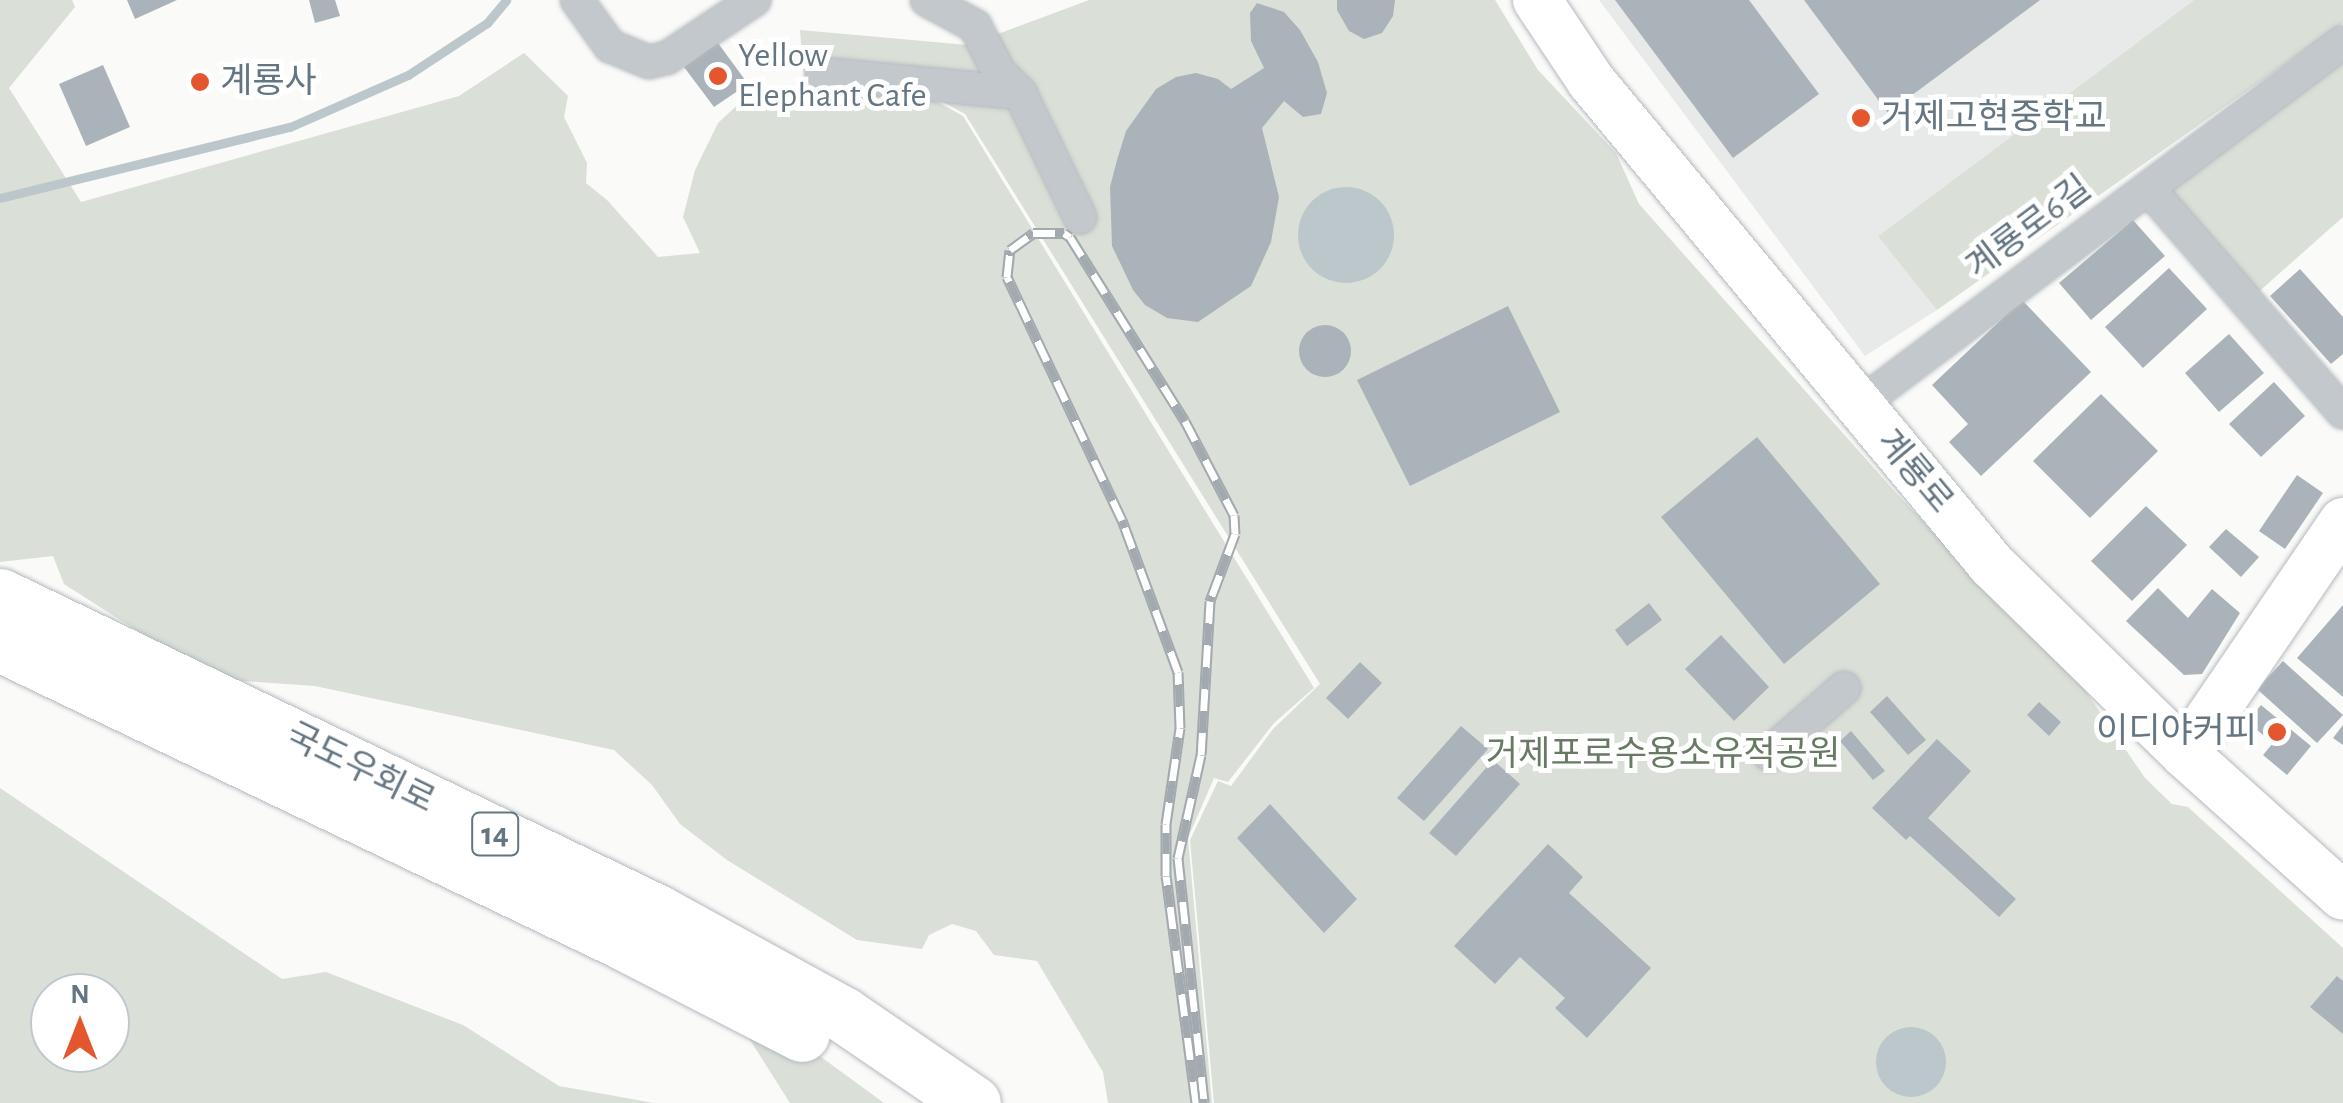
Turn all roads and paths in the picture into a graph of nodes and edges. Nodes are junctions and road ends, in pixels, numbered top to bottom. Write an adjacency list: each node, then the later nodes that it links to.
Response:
1 (577, 0): 2 (street)
2 (754, 0)
3 (927, 0): 7 (street)
4 (1537, 0): 10 (street, 계룡로)
5 (2343, 42): 8 (street, 계룡로6길)
6 (823, 74): 7 (street)
7 (1020, 93): 9 (street)
8 (2148, 188): 10 (street, 계룡로6길); 11 (street)
9 (1080, 217)
10 (1858, 406): 17 (street, 계룡로)
11 (2343, 412)
12 (2343, 522): 17 (street)
13 (0, 596): 20 (highway, 국도우회로 / 14)
14 (0, 644): 19 (highway, 국도우회로 / 14)
15 (1844, 688): 16 (street)
16 (1770, 754)
17 (2185, 754): 18 (street, 계룡로)
18 (2343, 896)
19 (909, 1103)
20 (973, 1103)

